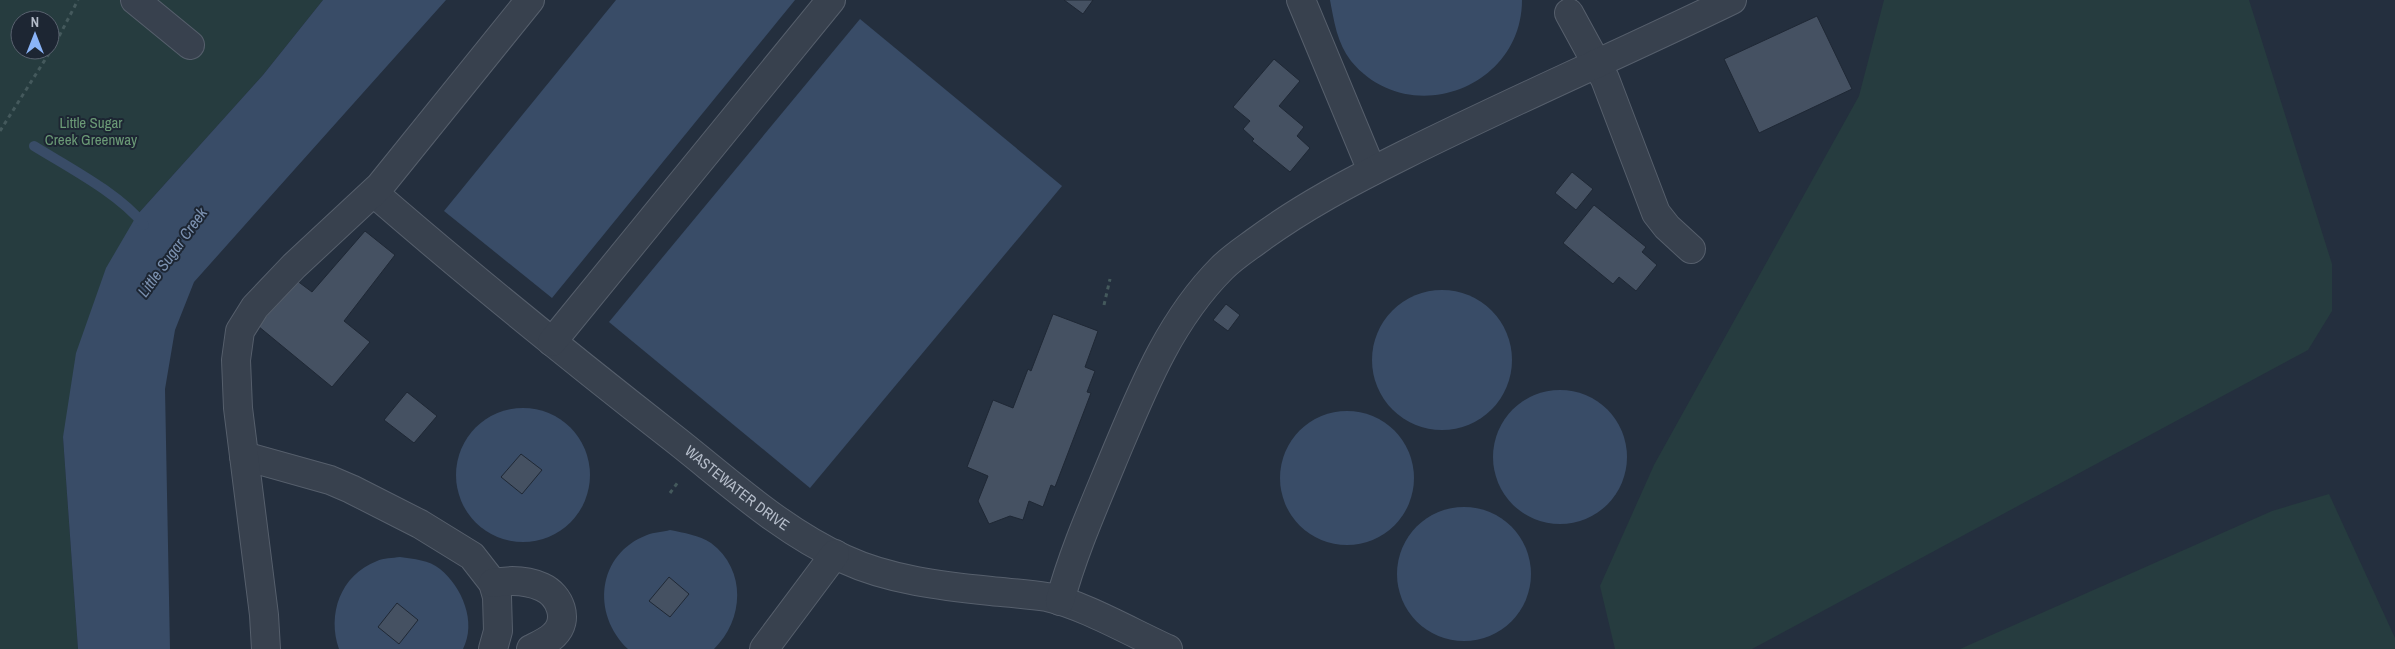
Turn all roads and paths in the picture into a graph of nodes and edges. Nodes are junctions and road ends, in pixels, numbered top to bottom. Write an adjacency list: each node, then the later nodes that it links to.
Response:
1 (78, 0): 10 (path)
2 (134, 0): 8 (lane)
3 (530, 0): 12 (lane)
4 (831, 0): 16 (lane)
5 (1301, 0): 11 (lane)
6 (1732, 0): 9 (lane)
7 (1569, 14): 9 (lane)
8 (190, 45)
9 (1598, 63): 11 (lane); 13 (lane)
10 (0, 131)
11 (1372, 171): 22 (lane)
12 (374, 193): 16 (lane, WASTEWATER DRIVE); 17 (lane)
13 (1691, 249)
14 (1110, 280): 15 (path)
15 (1104, 305)
16 (552, 342): 20 (lane, WASTEWATER DRIVE)
17 (244, 456): 21 (lane); 23 (lane)
18 (678, 482): 19 (path)
19 (670, 493)
20 (834, 554): 22 (lane, WASTEWATER DRIVE); 26 (lane)
21 (492, 582): 24 (lane); 25 (lane)
22 (1060, 601): 27 (lane, WASTEWATER DRIVE)
23 (266, 649)
24 (493, 649)
25 (531, 649)
26 (764, 649)
27 (1168, 649)

